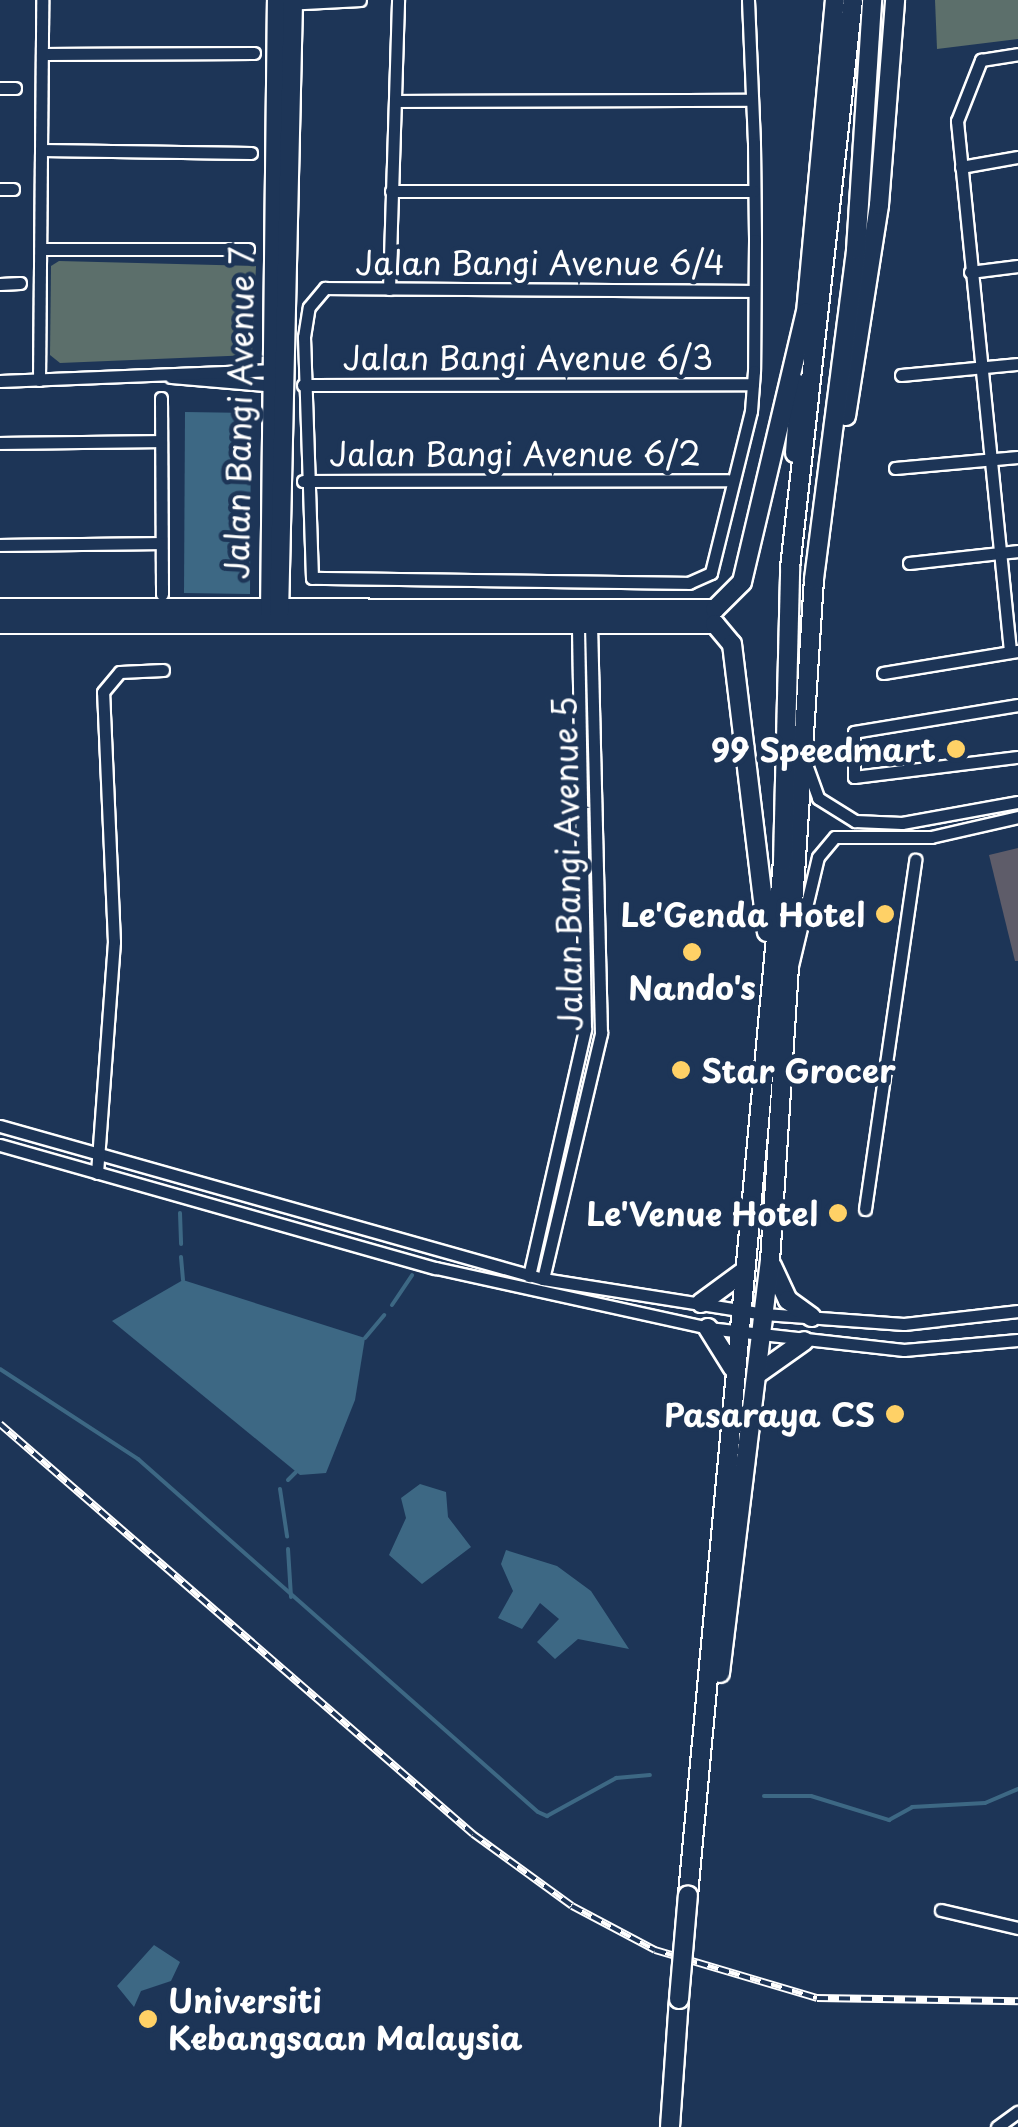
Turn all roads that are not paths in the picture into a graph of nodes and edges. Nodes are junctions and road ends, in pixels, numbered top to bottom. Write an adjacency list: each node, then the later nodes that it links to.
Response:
1 (42, 0): 11 (street)
2 (360, 0): 9 (street)
3 (398, 0): 16 (street)
4 (748, 0): 15 (street)
5 (835, 0): 31 (main road)
6 (852, 0): 52 (main road)
7 (872, 0): 53 (main road)
8 (895, 0): 53 (main road)
9 (285, 2): 35 (main road, Jalan Bangi Avenue 7)
10 (254, 53): 11 (street)
11 (43, 54): 17 (street)
12 (1018, 54): 20 (street)
13 (0, 88): 14 (street)
14 (15, 88)
15 (752, 100): 16 (street); 22 (street)
16 (394, 101): 21 (street)
17 (42, 150): 18 (street); 24 (street)
18 (251, 152)
19 (1018, 157): 20 (street)
20 (960, 167): 26 (street)
21 (391, 191): 22 (street); 29 (street)
22 (754, 191): 30 (street)
23 (248, 248): 24 (street)
24 (42, 249): 37 (street)
25 (1018, 266): 26 (street)
26 (970, 272): 33 (street)
27 (20, 283): 28 (street)
28 (0, 284)
29 (388, 288): 30 (street, Jalan Bangi Avenue 6/4); 35 (street, Jalan Bangi Avenue 6/4)
30 (754, 291): 38 (street)
31 (806, 312): 52 (main road); 57 (main road)
32 (1018, 364): 33 (street)
33 (980, 368): 34 (street); 43 (street)
34 (901, 375)
35 (283, 379): 37 (street, Jalan Bangi Avenue 6/3); 38 (street, Jalan Bangi Avenue 6/3); 46 (street); 56 (main road, Jalan Bangi Avenue 7)
36 (0, 380): 37 (street, Jalan Bangi Avenue 6/3)
37 (38, 380)
38 (752, 384): 45 (street)
39 (160, 398): 40 (street)
40 (160, 440): 41 (street); 47 (street)
41 (0, 442)
42 (1018, 457): 43 (street)
43 (990, 460): 44 (street); 50 (street)
44 (895, 468)
45 (728, 480): 46 (street, Jalan Bangi Avenue 6/2); 46 (street)
46 (303, 481)
47 (160, 543): 48 (street); 54 (street)
48 (0, 545)
49 (1018, 551): 50 (street)
50 (1000, 552): 51 (street); 59 (street)
51 (909, 563)
52 (790, 568): 69 (main road)
53 (814, 579): 64 (main road)
54 (162, 594)
55 (0, 608): 56 (main road)
56 (274, 612): 57 (main road); 58 (main road)
57 (584, 616): 69 (main road); 76 (street, Jalan Bangi Avenue 5); 77 (street, Jalan Bangi Avenue 5)
58 (0, 624)
59 (1014, 651): 61 (street)
60 (163, 670): 72 (street)
61 (883, 673)
62 (1018, 705): 63 (street)
63 (1018, 757)
64 (806, 763): 65 (street); 68 (main road)
65 (1018, 802)
66 (1018, 816): 68 (street)
67 (914, 860): 74 (street)
68 (789, 972): 79 (main road)
69 (766, 988): 80 (main road)
70 (0, 1126): 72 (street)
71 (0, 1146): 73 (street)
72 (101, 1153): 73 (street); 75 (street)
73 (97, 1173): 78 (street)
74 (865, 1209)
75 (412, 1241): 78 (street); 81 (street)
76 (548, 1254): 82 (street, Jalan Bangi Avenue 5); 83 (street)
77 (533, 1256): 81 (street); 82 (street, Jalan Bangi Avenue 5)
78 (406, 1259): 84 (street)
79 (770, 1261): 89 (main road); 90 (main road)
80 (746, 1263): 86 (main road); 87 (main road)
81 (509, 1270): 82 (street)
82 (536, 1280): 83 (street); 84 (street); 85 (street)
83 (569, 1283): 86 (street)
84 (505, 1285): 85 (street)
85 (556, 1298): 91 (street)
86 (701, 1303): 87 (street)
87 (741, 1310): 89 (street); 92 (main road)
88 (1018, 1312): 90 (street)
89 (764, 1314): 90 (street); 93 (main road)
90 (810, 1317)
91 (708, 1328): 92 (street); 97 (main road)
92 (738, 1334): 93 (street); 97 (main road)
93 (762, 1337): 95 (street); 96 (main road)
94 (1018, 1340): 95 (street)
95 (804, 1341): 96 (main road)
96 (759, 1373): 98 (main road)
97 (736, 1378): 98 (main road)
98 (711, 1707): 102 (main road, bridge)
99 (940, 1910): 100 (street)
100 (1018, 1928)
101 (1018, 2112): 103 (street)
102 (670, 2127)
103 (997, 2127)

